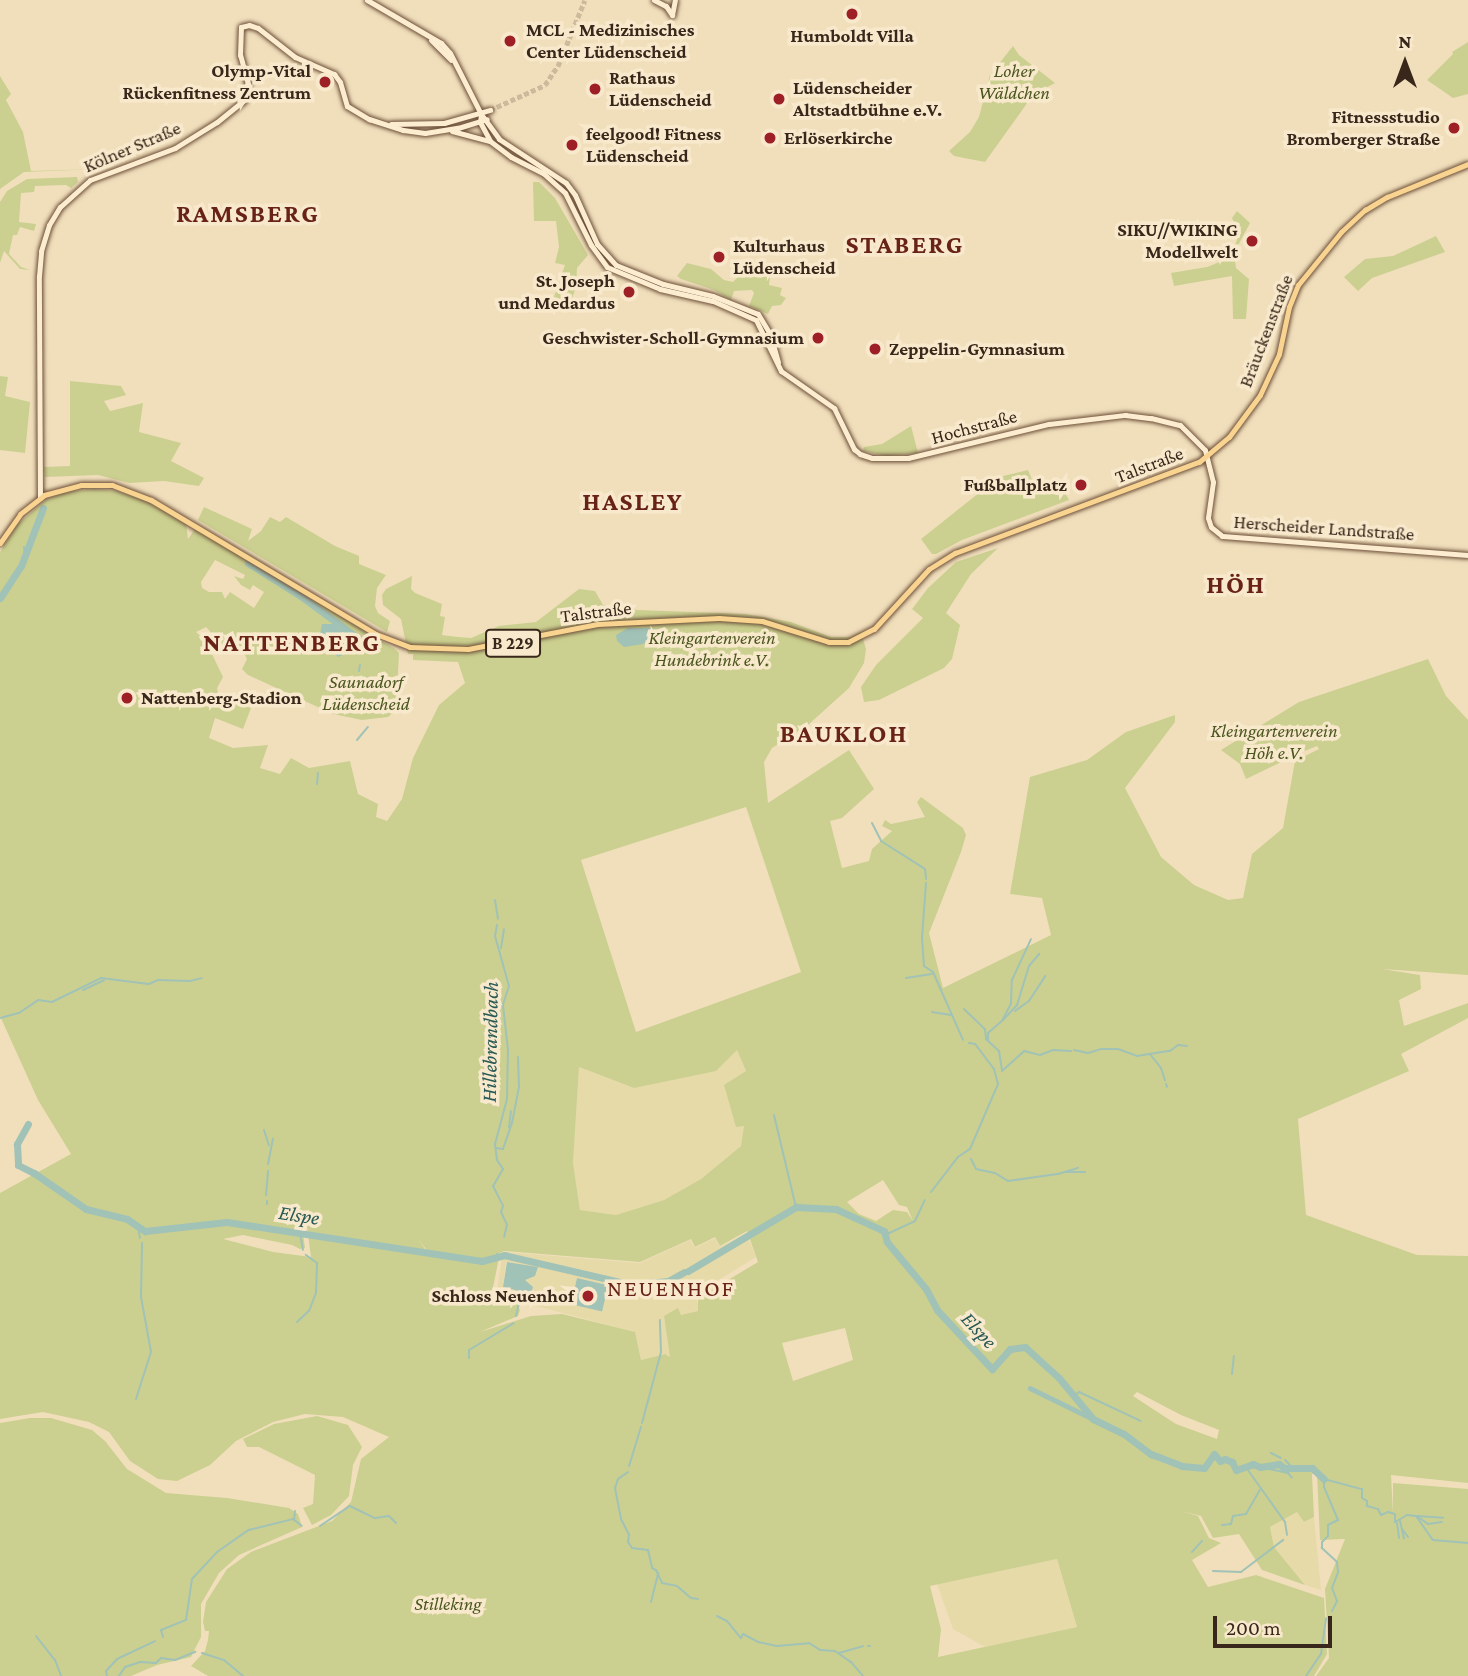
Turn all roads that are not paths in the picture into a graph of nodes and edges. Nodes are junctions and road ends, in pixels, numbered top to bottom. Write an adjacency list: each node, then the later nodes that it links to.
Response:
1 (367, 0): 6 (main road)
2 (654, 0): 4 (main road)
3 (675, 1): 4 (main road); 4 (main road)
4 (666, 6)
5 (491, 110): 6 (main road, Kölner Straße)
6 (481, 114): 7 (main road); 8 (main road, Kölner Straße)
7 (484, 121): 9 (main road, Kölner Straße); 10 (main road); 12 (main road)
8 (388, 124): 9 (main road, Kölner Straße); 14 (main road, Kölner Straße)
9 (449, 130): 10 (main road)
10 (490, 141): 12 (main road)
11 (1468, 164): 13 (main road, Bräuckenstraße / B 229)
12 (774, 354): 13 (main road, Hochstraße)
13 (1207, 456): 14 (main road, Talstraße / B 229); 16 (main road, Herscheider Landstraße)
14 (40, 498): 15 (main road, Talstraße / B 229)
15 (0, 543)
16 (1468, 555)

